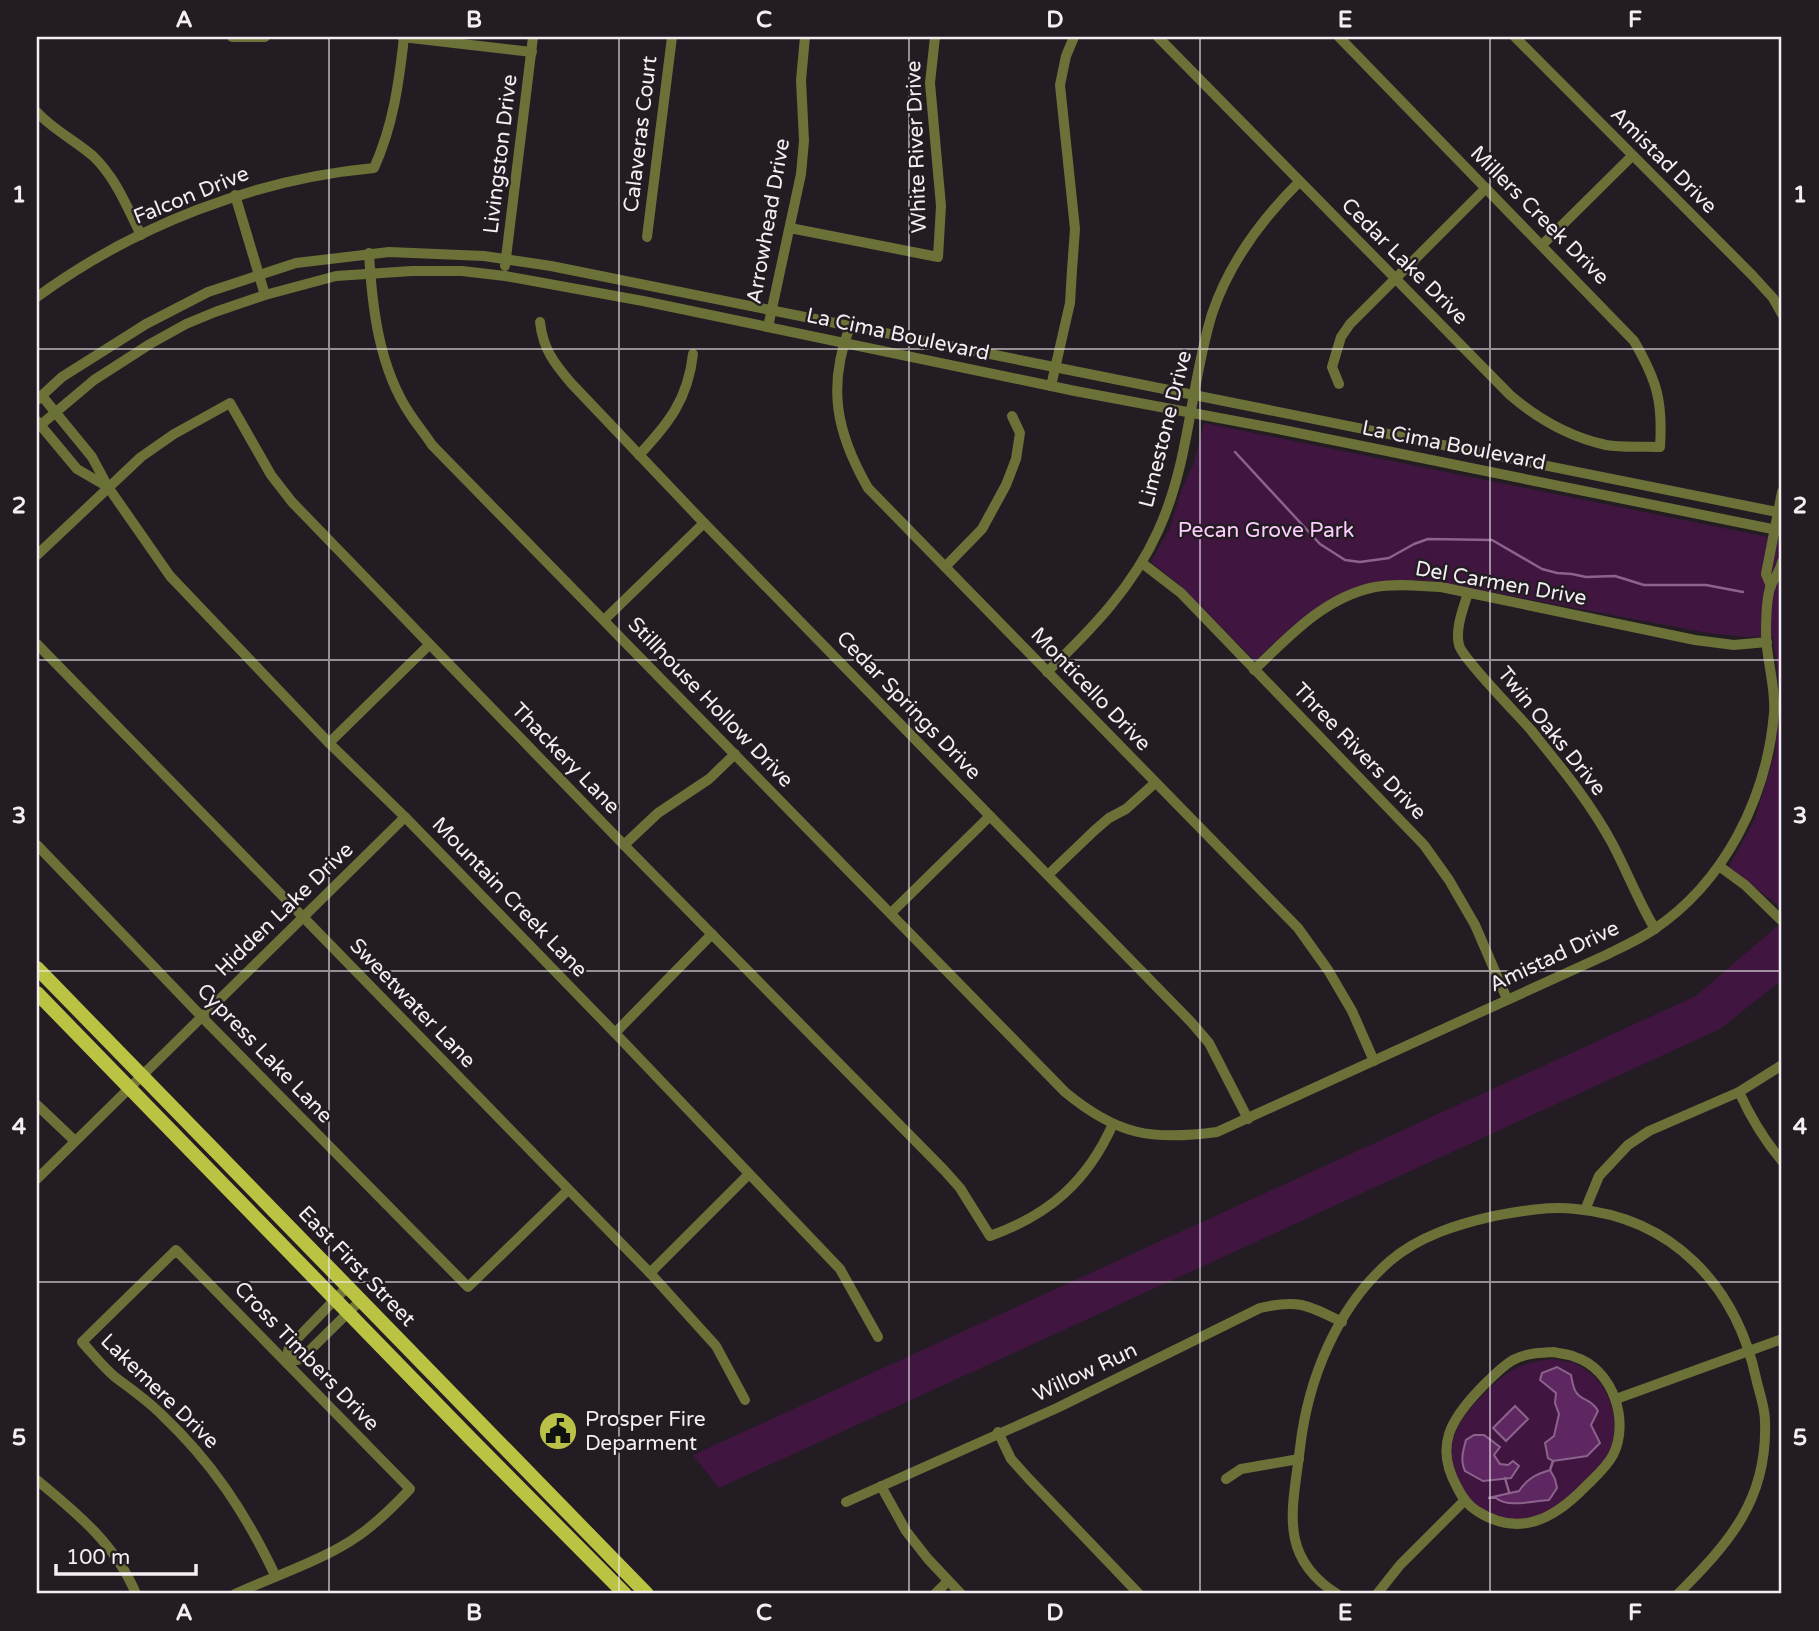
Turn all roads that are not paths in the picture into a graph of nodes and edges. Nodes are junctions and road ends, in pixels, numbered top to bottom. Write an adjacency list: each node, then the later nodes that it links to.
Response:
1 (232, 37): 2 (street)
2 (265, 37)
3 (403, 37): 14 (street); 19 (street, Falcon Drive)
4 (533, 37): 14 (street, Livingston Drive)
5 (672, 37): 22 (street, Calaveras Court)
6 (805, 37): 20 (street, Arrowhead Drive)
7 (935, 37): 20 (street, White River Drive)
8 (1074, 37): 39 (street)
9 (1158, 37): 17 (street, Cedar Lake Drive)
10 (1339, 37): 13 (street, Millers Creek Drive)
11 (1357, 37): 13 (street)
12 (1515, 37): 16 (street, Amistad Drive)
13 (1348, 46): 18 (street, Millers Creek Drive)
14 (531, 52): 25 (street, Livingston Drive)
15 (37, 112): 21 (street)
16 (1632, 156): 23 (street); 33 (street, Amistad Drive)
17 (1299, 182): 29 (street, Cedar Lake Drive); 42 (street, Limestone Drive)
18 (1486, 188): 23 (street, Millers Creek Drive); 29 (street)
19 (235, 195): 21 (street, Falcon Drive); 27 (street)
20 (790, 229): 32 (street, Arrowhead Drive)
21 (141, 235): 31 (street, Falcon Drive)
22 (647, 237)
23 (1542, 245): 48 (street, Millers Creek Drive)
24 (369, 253): 25 (street, La Cima Boulevard); 26 (street, Stillhouse Hollow Drive); 27 (street, La Cima Boulevard)
25 (506, 259): 28 (street, Livingston Drive); 32 (street, La Cima Boulevard)
26 (370, 274): 28 (street, La Cima Boulevard); 30 (street, La Cima Boulevard); 61 (street, Stillhouse Hollow Drive)
27 (259, 276): 30 (street); 43 (street, La Cima Boulevard)
28 (505, 276): 36 (street, La Cima Boulevard)
29 (1395, 278): 40 (street); 48 (street, Cedar Lake Drive)
30 (265, 295): 44 (street, La Cima Boulevard)
31 (37, 297)
32 (772, 310): 35 (street, La Cima Boulevard); 36 (street, Arrowhead Drive)
33 (1782, 314)
34 (540, 322): 49 (street, Cedar Springs Drive)
35 (850, 326): 37 (street, Monticello Drive); 39 (street, La Cima Boulevard)
36 (768, 327): 37 (street, La Cima Boulevard)
37 (844, 343): 41 (street, La Cima Boulevard); 58 (street, Monticello Drive)
38 (694, 354): 49 (street)
39 (1056, 367): 41 (street); 42 (street, La Cima Boulevard)
40 (1339, 384)
41 (1051, 386): 45 (street, La Cima Boulevard)
42 (1194, 395): 45 (street, Limestone Drive); 52 (street, La Cima Boulevard)
43 (39, 398): 44 (street, Mountain Creek Lane)
44 (55, 411): 47 (street, La Cima Boulevard); 50 (street, Mountain Creek Lane)
45 (1192, 413): 54 (street, La Cima Boulevard); 57 (street, Limestone Drive)
46 (1012, 416): 58 (street)
47 (38, 425): 50 (street, Mountain Creek Lane)
48 (1660, 447)
49 (639, 455): 53 (street, Cedar Springs Drive)
50 (108, 487): 55 (street); 64 (street, Thackery Lane); 67 (street, Mountain Creek Lane)
51 (1782, 492): 52 (street, Amistad Drive)
52 (1780, 513): 54 (street, Amistad Drive)
53 (704, 523): 61 (street); 70 (street, Cedar Springs Drive)
54 (1778, 531): 59 (street, Amistad Drive)
55 (37, 555)
56 (1782, 562): 59 (street, Amistad Drive)
57 (1142, 563): 65 (street, Three Rivers Drive); 66 (street, Limestone Drive)
58 (945, 567): 66 (street, Monticello Drive)
59 (1771, 586): 62 (street, Amistad Drive)
60 (1468, 593): 62 (street, Del Carmen Drive); 65 (street, Del Carmen Drive); 79 (street, Twin Oaks Drive)
61 (604, 620): 68 (street, Stillhouse Hollow Drive)
62 (1766, 642): 74 (street, Amistad Drive)
63 (37, 643): 77 (street, Sweetwater Lane)
64 (429, 645): 67 (street); 73 (street, Thackery Lane)
65 (1254, 670): 83 (street, Three Rivers Drive)
66 (1047, 672): 69 (street, Monticello Drive)
67 (329, 743): 71 (street, Mountain Creek Lane)
68 (735, 754): 73 (street); 76 (street, Stillhouse Hollow Drive)
69 (1155, 783): 75 (street); 86 (street, Monticello Drive)
70 (990, 816): 75 (street, Cedar Springs Drive); 76 (street)
71 (405, 817): 77 (street, Hidden Lake Drive); 85 (street, Mountain Creek Lane)
72 (37, 845): 84 (street, Cypress Lake Lane)
73 (624, 845): 80 (street, Thackery Lane)
74 (1719, 866): 78 (street); 79 (street, Amistad Drive)
75 (1049, 874): 92 (street, Cedar Springs Drive)
76 (891, 913): 93 (street, Stillhouse Hollow Drive)
77 (303, 917): 84 (street, Hidden Lake Drive); 98 (street, Sweetwater Lane)
78 (1782, 921)
79 (1655, 929): 83 (street, Amistad Drive)
80 (712, 934): 85 (street); 93 (street, Thackery Lane)
81 (37, 968): 88 (main road, East First Street)
82 (37, 993): 89 (main road, East First Street)
83 (1507, 999): 86 (street, Amistad Drive)
84 (201, 1016): 88 (street, Hidden Lake Drive); 98 (street, Cypress Lake Lane)
85 (615, 1033): 96 (street, Mountain Creek Lane)
86 (1374, 1061): 92 (street, Amistad Drive)
87 (1782, 1065): 90 (street)
88 (141, 1075): 89 (street, Hidden Lake Drive); 102 (main road, East First Street)
89 (129, 1087): 94 (street, Hidden Lake Drive); 103 (main road, East First Street)
90 (1739, 1093): 95 (street); 99 (street)
91 (37, 1105): 94 (street)
92 (1248, 1119): 93 (street, Amistad Drive)
93 (1113, 1124)
94 (75, 1141): 97 (street, Hidden Lake Drive)
95 (1782, 1161)
96 (749, 1174): 101 (street); 107 (street, Mountain Creek Lane)
97 (37, 1179)
98 (568, 1190): 101 (street, Sweetwater Lane)
99 (1585, 1210): 106 (street); 109 (street)
100 (176, 1251): 110 (street, Cross Timbers Drive); 126 (street, Lakemere Drive)
101 (650, 1273): 112 (street, Sweetwater Lane)
102 (348, 1286): 103 (street); 104 (main road, East First Street)
103 (335, 1300): 105 (main road, East First Street); 110 (street)
104 (362, 1300): 105 (street); 113 (main road, East First Street)
105 (348, 1314): 110 (street); 115 (main road, East First Street)
106 (1342, 1322): 114 (street, Willow Run); 116 (street)
107 (878, 1337)
108 (1782, 1339): 109 (street)
109 (1750, 1349): 111 (street); 137 (street)
110 (286, 1362): 126 (street, Cross Timbers Drive)
111 (1616, 1399): 122 (street); 122 (street)
112 (745, 1400)
113 (482, 1427): 115 (main road); 117 (main road, East First Street)
114 (998, 1432): 121 (street, Willow Run); 134 (street)
115 (470, 1438): 120 (main road, East First Street)
116 (1299, 1459): 118 (street); 135 (street)
117 (525, 1472): 120 (main road); 124 (main road, East First Street)
118 (1226, 1479)
119 (37, 1480): 128 (street)
120 (514, 1483): 125 (main road, East First Street)
121 (881, 1486): 123 (street, Willow Run); 127 (street)
122 (1464, 1501): 136 (street)
123 (846, 1502)
124 (608, 1555): 125 (main road); 131 (main road, East First Street)
125 (597, 1566): 130 (main road, East First Street)
126 (275, 1576): 129 (street)
127 (948, 1581): 132 (street); 133 (street)
128 (136, 1594)
129 (235, 1594)
130 (625, 1594)
131 (646, 1594)
132 (935, 1594)
133 (961, 1594)
134 (1139, 1594)
135 (1337, 1594)
136 (1377, 1594)
137 (1678, 1594)

